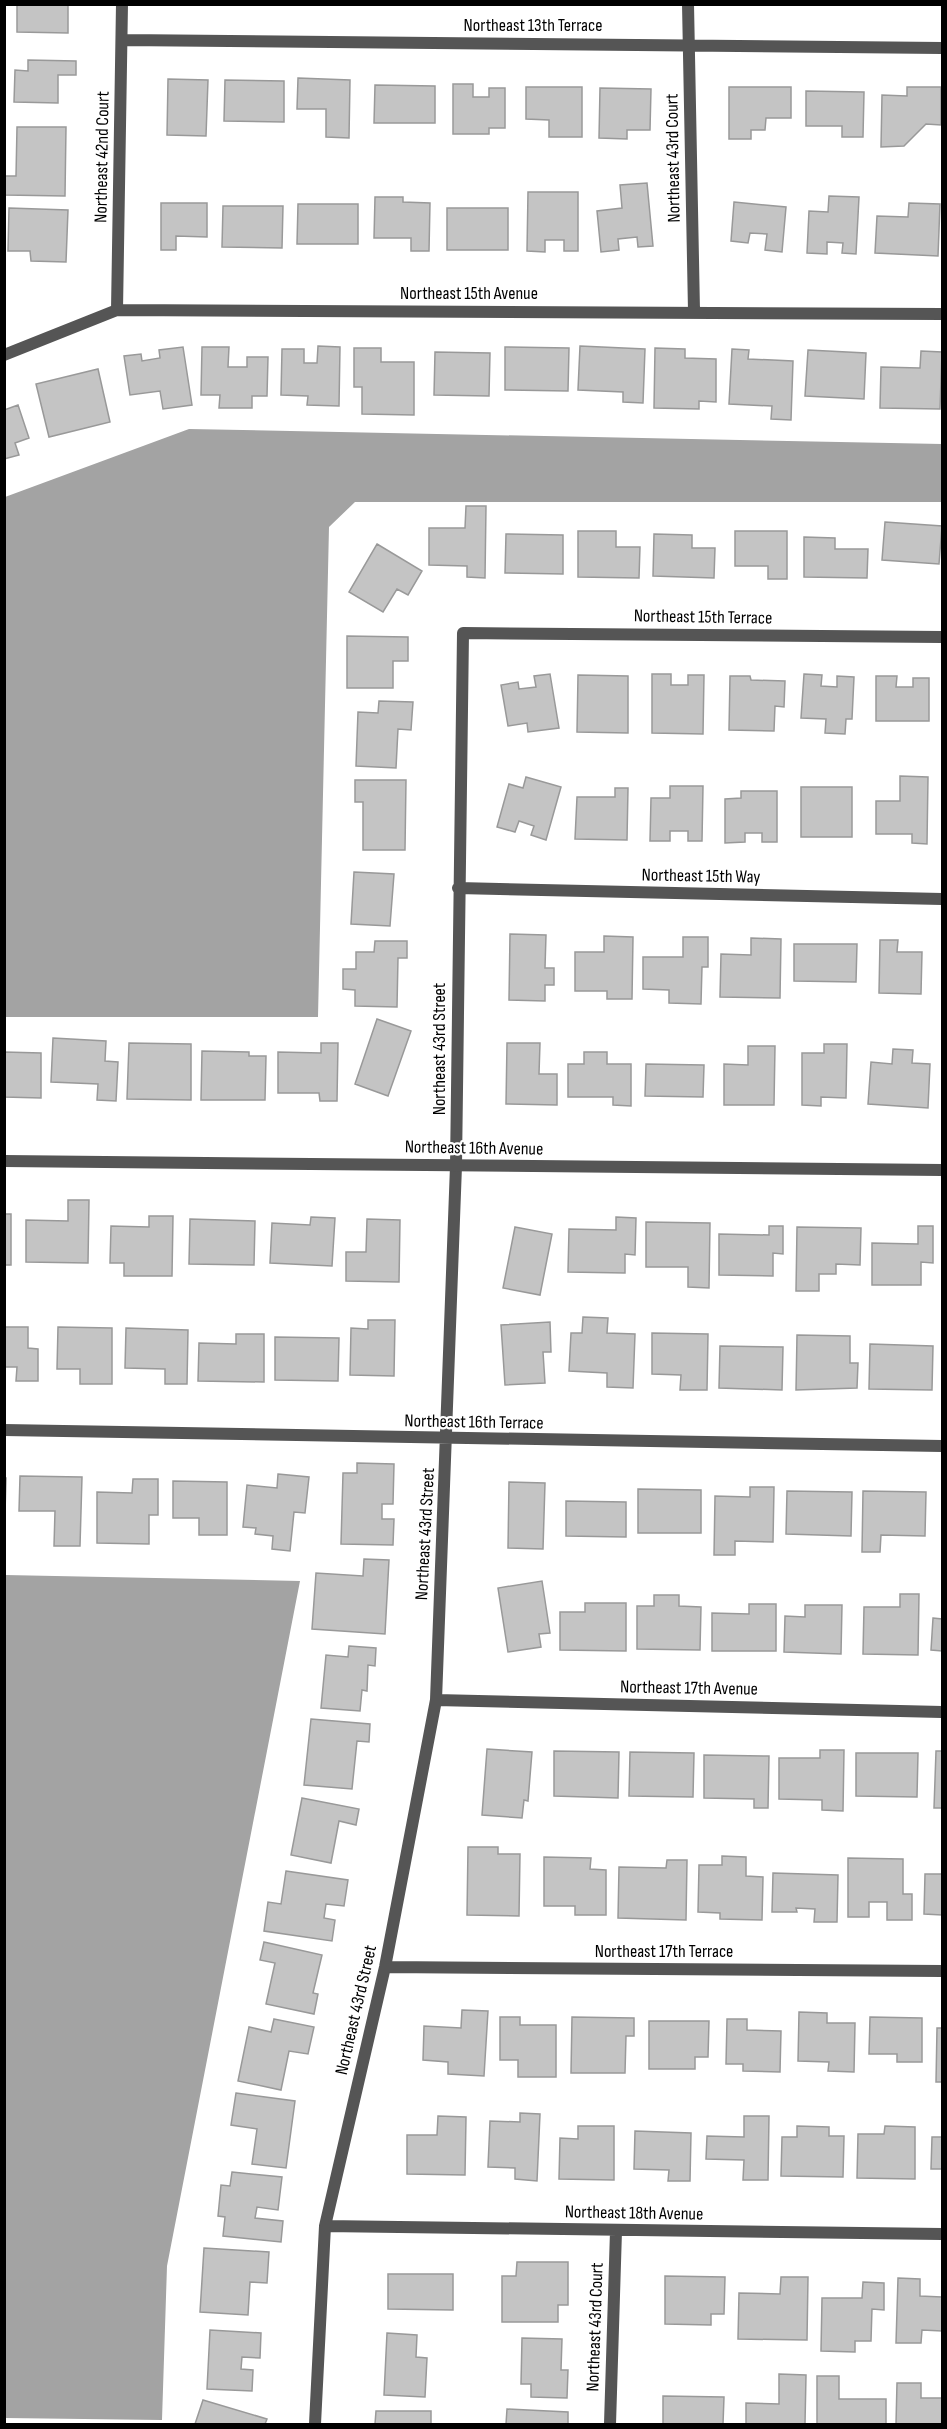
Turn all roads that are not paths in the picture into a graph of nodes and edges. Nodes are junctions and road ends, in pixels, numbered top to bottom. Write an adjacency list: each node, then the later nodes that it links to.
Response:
1 (123, 4): 3 (street, Northeast 42nd Court)
2 (688, 4): 4 (street, Northeast 43rd Court)
3 (123, 40): 4 (street, Northeast 13th Terrace); 6 (street, Northeast 42nd Court)
4 (688, 44): 5 (street, Northeast 13th Terrace); 7 (street, Northeast 43rd Court)
5 (942, 48)
6 (117, 310): 7 (street, Northeast 15th Avenue); 9 (street, Northeast 15th Avenue)
7 (694, 311): 8 (street, Northeast 15th Avenue)
8 (942, 314)
9 (4, 355)
10 (463, 633): 11 (street, Northeast 15th Terrace); 12 (street, Northeast 43rd Street)
11 (942, 637)
12 (458, 888): 13 (street, Northeast 15th Way); 15 (street, Northeast 43rd Street)
13 (942, 899)
14 (4, 1161): 15 (street, Northeast 16th Avenue)
15 (456, 1166): 16 (street, Northeast 16th Avenue); 18 (street, Northeast 43rd Street)
16 (942, 1170)
17 (4, 1430): 18 (street, Northeast 16th Terrace)
18 (448, 1440): 19 (street, Northeast 16th Terrace); 20 (street, Northeast 43rd Street)
19 (942, 1446)
20 (436, 1700): 21 (street, Northeast 17th Avenue); 22 (street, Northeast 43rd Street)
21 (942, 1712)
22 (385, 1967): 23 (street, Northeast 17th Terrace); 24 (street, Northeast 43rd Street)
23 (942, 1971)
24 (325, 2226): 25 (street, Northeast 18th Avenue); 27 (street, Northeast 43rd Street)
25 (616, 2231): 26 (street, Northeast 18th Avenue); 28 (street, Northeast 43rd Court)
26 (942, 2234)
27 (315, 2424)
28 (610, 2424)

